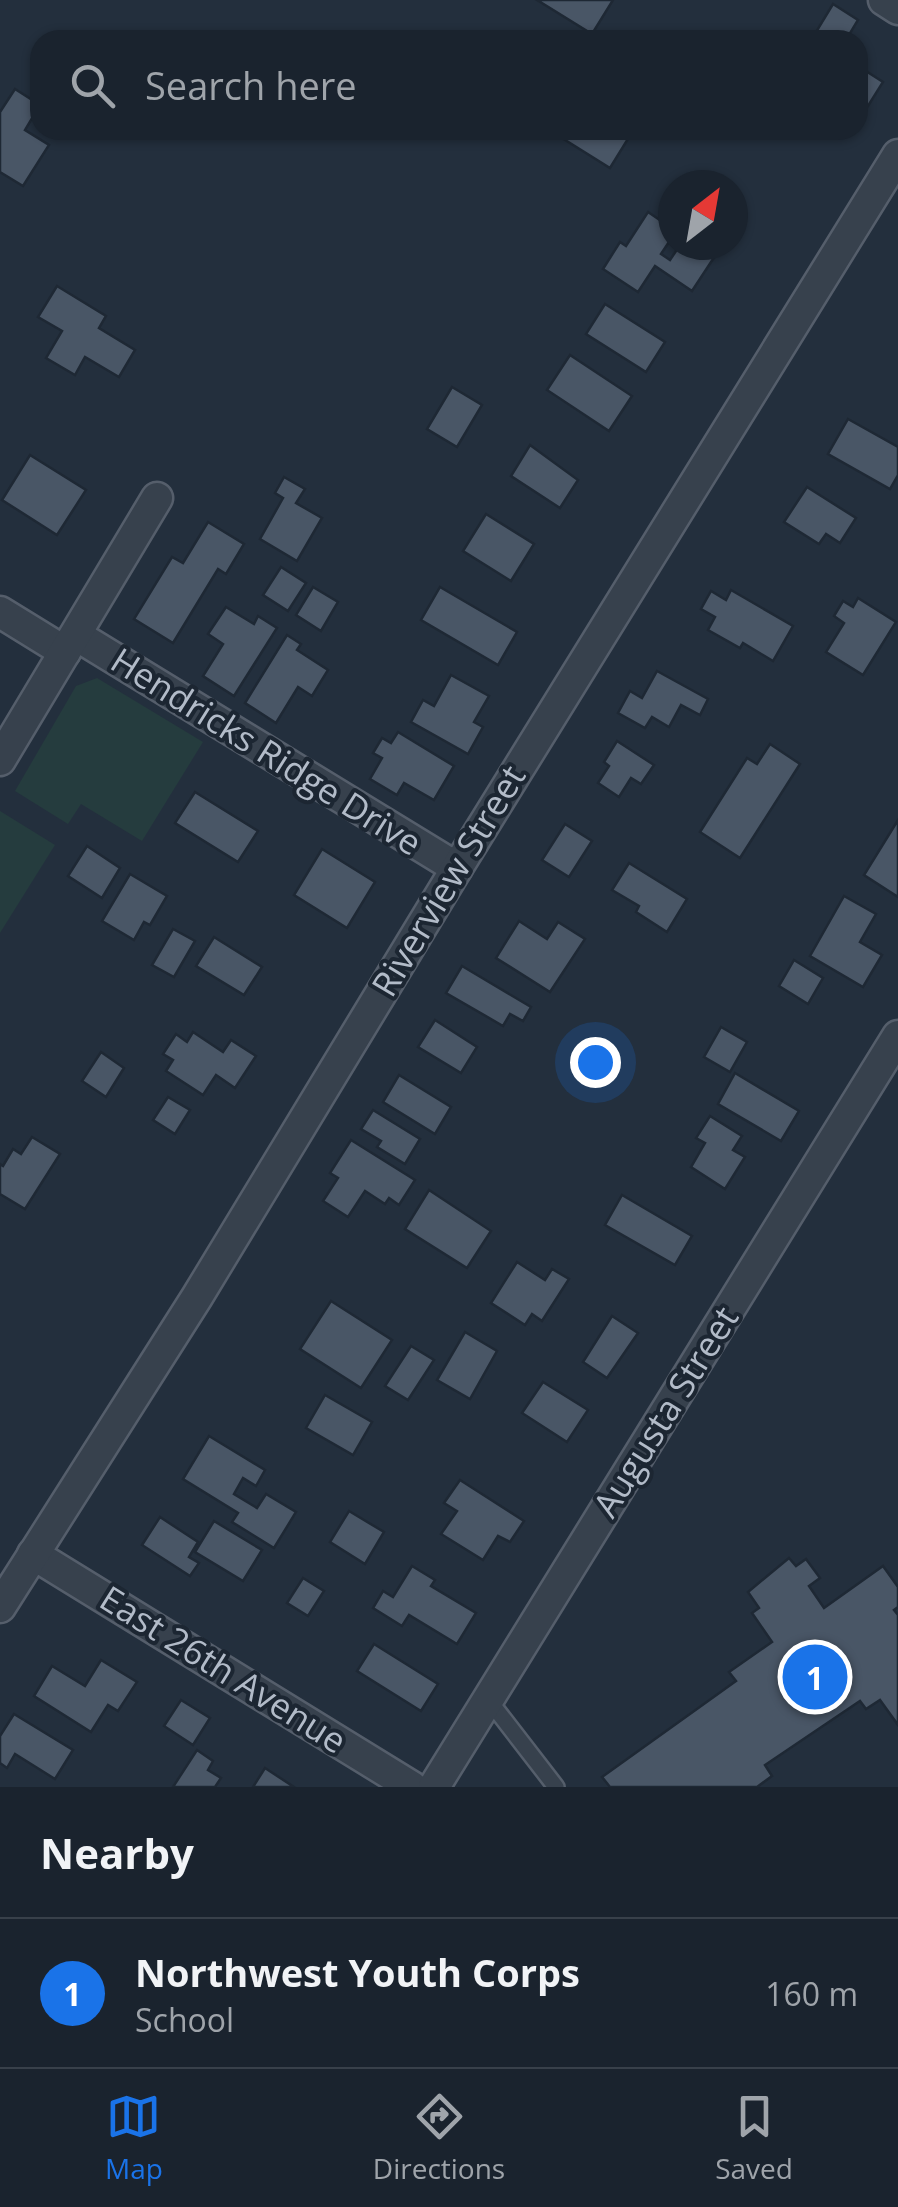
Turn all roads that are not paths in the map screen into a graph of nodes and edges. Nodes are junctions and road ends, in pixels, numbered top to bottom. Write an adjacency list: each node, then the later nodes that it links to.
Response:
1 (884, 0): 2 (street)
2 (898, 9)
3 (896, 164): 8 (street, Riverview Street)
4 (157, 498): 6 (street)
5 (0, 612): 6 (street, Hendricks Ridge Drive)
6 (70, 643): 7 (street); 8 (street, Hendricks Ridge Drive)
7 (0, 760)
8 (457, 868): 10 (street, Riverview Street)
9 (898, 1036): 12 (street, Augusta Street)
10 (33, 1554): 11 (street, Riverview Street); 13 (street, East 26th Avenue)
11 (0, 1607)
12 (488, 1699): 14 (street, Augusta Street); 15 (lane)
13 (412, 1787)
14 (434, 1787)
15 (556, 1787)

